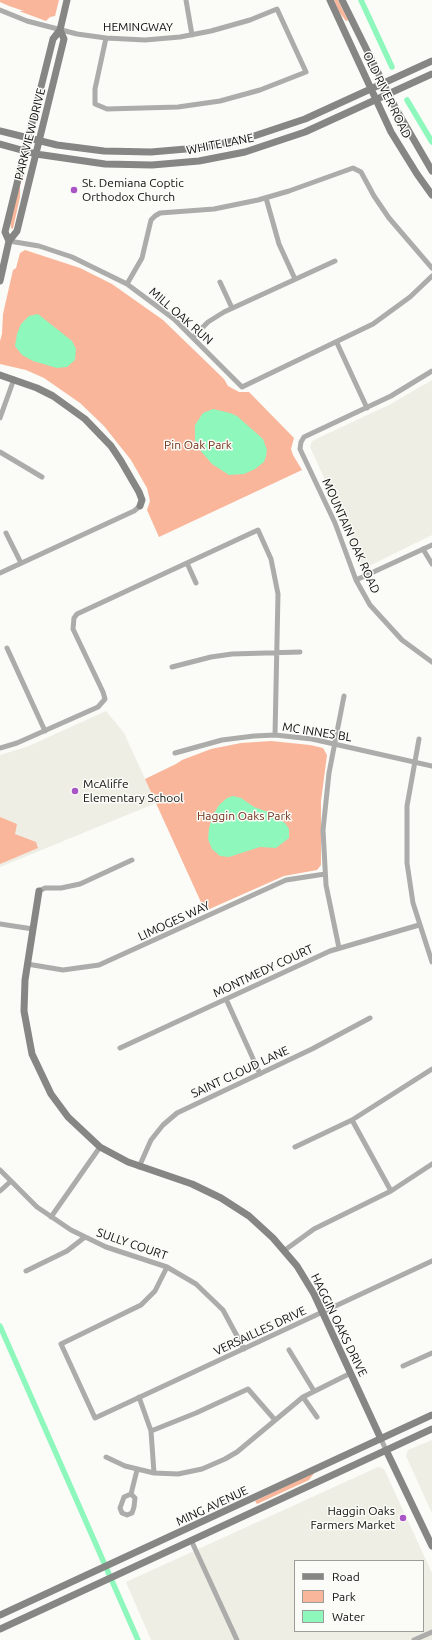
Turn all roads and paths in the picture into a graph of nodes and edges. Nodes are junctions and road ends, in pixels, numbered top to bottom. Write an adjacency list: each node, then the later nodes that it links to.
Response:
1 (67, 0): 6 (main road, PARKVIEW DRIVE)
2 (186, 0): 7 (street)
3 (330, 0): 12 (main road, OLD RIVER ROAD)
4 (342, 0): 11 (main road, OLD RIVER ROAD)
5 (0, 10): 6 (street, HEMINGWAY)
6 (60, 30): 8 (street, HEMINGWAY); 16 (main road, PARKVIEW DRIVE); 17 (main road, PARKVIEW DRIVE)
7 (192, 35): 8 (street, HEMINGWAY); 8 (street, HEMINGWAY)
8 (106, 38)
9 (432, 61): 11 (main road, WHITE LANE)
10 (432, 74): 13 (main road, WHITE LANE)
11 (384, 83): 12 (main road, WHITE LANE); 13 (main road, OLD RIVER ROAD)
12 (371, 89): 14 (main road, OLD RIVER ROAD); 17 (main road, WHITE LANE)
13 (389, 94): 14 (main road, WHITE LANE); 21 (main road, OLD RIVER ROAD)
14 (376, 100): 20 (main road, WHITE LANE); 22 (main road, OLD RIVER ROAD)
15 (0, 131): 16 (main road, WHITE LANE)
16 (28, 139): 17 (main road, WHITE LANE); 19 (main road, PARKVIEW DRIVE)
17 (39, 141): 20 (main road, PARKVIEW DRIVE)
18 (0, 144): 19 (main road, WHITE LANE)
19 (24, 151): 20 (main road, WHITE LANE); 24 (main road, PARKVIEW DRIVE)
20 (36, 154): 24 (main road, PARKVIEW DRIVE)
21 (432, 171)
22 (432, 195)
23 (266, 198): 26 (street); 28 (street); 31 (street)
24 (9, 240): 29 (main road, PARKVIEW DRIVE); 31 (street, MILL OAK RUN)
25 (335, 260): 28 (street)
26 (432, 268)
27 (432, 276): 34 (street)
28 (295, 279): 32 (street)
29 (0, 281)
30 (220, 282): 32 (street)
31 (127, 284): 33 (street, MILL OAK RUN)
32 (232, 308): 33 (street)
33 (193, 337): 34 (street, MILL OAK RUN)
34 (337, 343): 38 (street)
35 (432, 371): 38 (street)
36 (0, 375): 37 (main road)
37 (14, 379): 39 (street); 42 (main road)
38 (367, 408): 50 (street, MOUNTAIN OAK ROAD)
39 (0, 418)
40 (0, 452): 41 (street)
41 (42, 477)
42 (140, 506): 46 (street)
43 (6, 533): 46 (street)
44 (432, 544): 45 (street)
45 (423, 549): 48 (street); 50 (street)
46 (21, 563): 49 (street)
47 (187, 563): 51 (street); 53 (street); 58 (street)
48 (432, 564)
49 (0, 573)
50 (356, 580): 55 (street, MOUNTAIN OAK ROAD)
51 (196, 583)
52 (7, 648): 58 (street)
53 (276, 652): 54 (street); 56 (street); 59 (street)
54 (300, 652)
55 (432, 662)
56 (172, 666)
57 (344, 696): 61 (street)
58 (45, 731): 62 (street)
59 (275, 735): 61 (street, MC INNES BL); 63 (street, MC INNES BL)
60 (419, 739): 64 (street)
61 (334, 744): 64 (street, MC INNES BL); 67 (street)
62 (0, 748)
63 (175, 752)
64 (414, 762): 65 (street, MC INNES BL); 70 (street)
65 (432, 766)
66 (132, 860): 68 (street)
67 (325, 874): 72 (street); 74 (street, LIMOGES WAY)
68 (39, 891): 71 (main road, HAGGIN OAKS DRIVE)
69 (0, 924): 71 (street)
70 (419, 925): 72 (street, MONTMEDY COURT); 73 (street)
71 (33, 929): 74 (main road, HAGGIN OAKS DRIVE)
72 (339, 948): 75 (street, MONTMEDY COURT)
73 (432, 962)
74 (27, 964): 81 (main road, HAGGIN OAKS DRIVE)
75 (226, 999): 77 (street, MONTMEDY COURT); 79 (street)
76 (370, 1018): 79 (street, SAINT CLOUD LANE)
77 (120, 1048)
78 (432, 1069): 80 (street)
79 (260, 1074): 84 (street, SAINT CLOUD LANE)
80 (352, 1120): 82 (street); 88 (street)
81 (100, 1146): 84 (main road, HAGGIN OAKS DRIVE); 89 (street)
82 (295, 1147)
83 (432, 1164): 88 (street)
84 (139, 1167): 91 (main road, HAGGIN OAKS DRIVE)
85 (0, 1170): 86 (street, SULLY COURT)
86 (10, 1182): 87 (street); 89 (street, SULLY COURT)
87 (0, 1190)
88 (391, 1191): 91 (street)
89 (51, 1217): 90 (street, SULLY COURT)
90 (85, 1237): 93 (street, SULLY COURT); 94 (street)
91 (285, 1250): 95 (main road, HAGGIN OAKS DRIVE)
92 (432, 1261): 95 (street, VERSAILLES DRIVE)
93 (168, 1267): 96 (street, SULLY COURT); 102 (street, VERSAILLES DRIVE)
94 (26, 1271)
95 (323, 1312): 96 (street, VERSAILLES DRIVE); 100 (main road, HAGGIN OAKS DRIVE)
96 (244, 1349): 102 (street, VERSAILLES DRIVE)
97 (289, 1350): 101 (street)
98 (432, 1353): 99 (street)
99 (403, 1366)
100 (351, 1374): 101 (street); 109 (main road, HAGGIN OAKS DRIVE)
101 (314, 1391): 103 (street)
102 (139, 1397): 108 (street)
103 (304, 1397): 105 (street); 106 (street)
104 (432, 1415): 109 (main road, MING AVENUE)
105 (317, 1417)
106 (275, 1420): 108 (street); 113 (street)
107 (432, 1429): 110 (main road, MING AVENUE)
108 (150, 1431): 113 (street)
109 (381, 1439): 110 (street, HAGGIN OAKS DRIVE); 115 (main road, MING AVENUE)
110 (386, 1450): 116 (main road, MING AVENUE); 117 (main road)
111 (106, 1457): 112 (street)
112 (137, 1470): 113 (street); 114 (street)
113 (154, 1473)
114 (131, 1494)
115 (228, 1510): 116 (main road); 118 (main road, MING AVENUE)
116 (191, 1540): 119 (main road, MING AVENUE); 121 (street)
117 (432, 1546)
118 (0, 1615)
119 (0, 1629)
120 (432, 1632): 122 (street)
121 (237, 1640)
122 (414, 1640)

